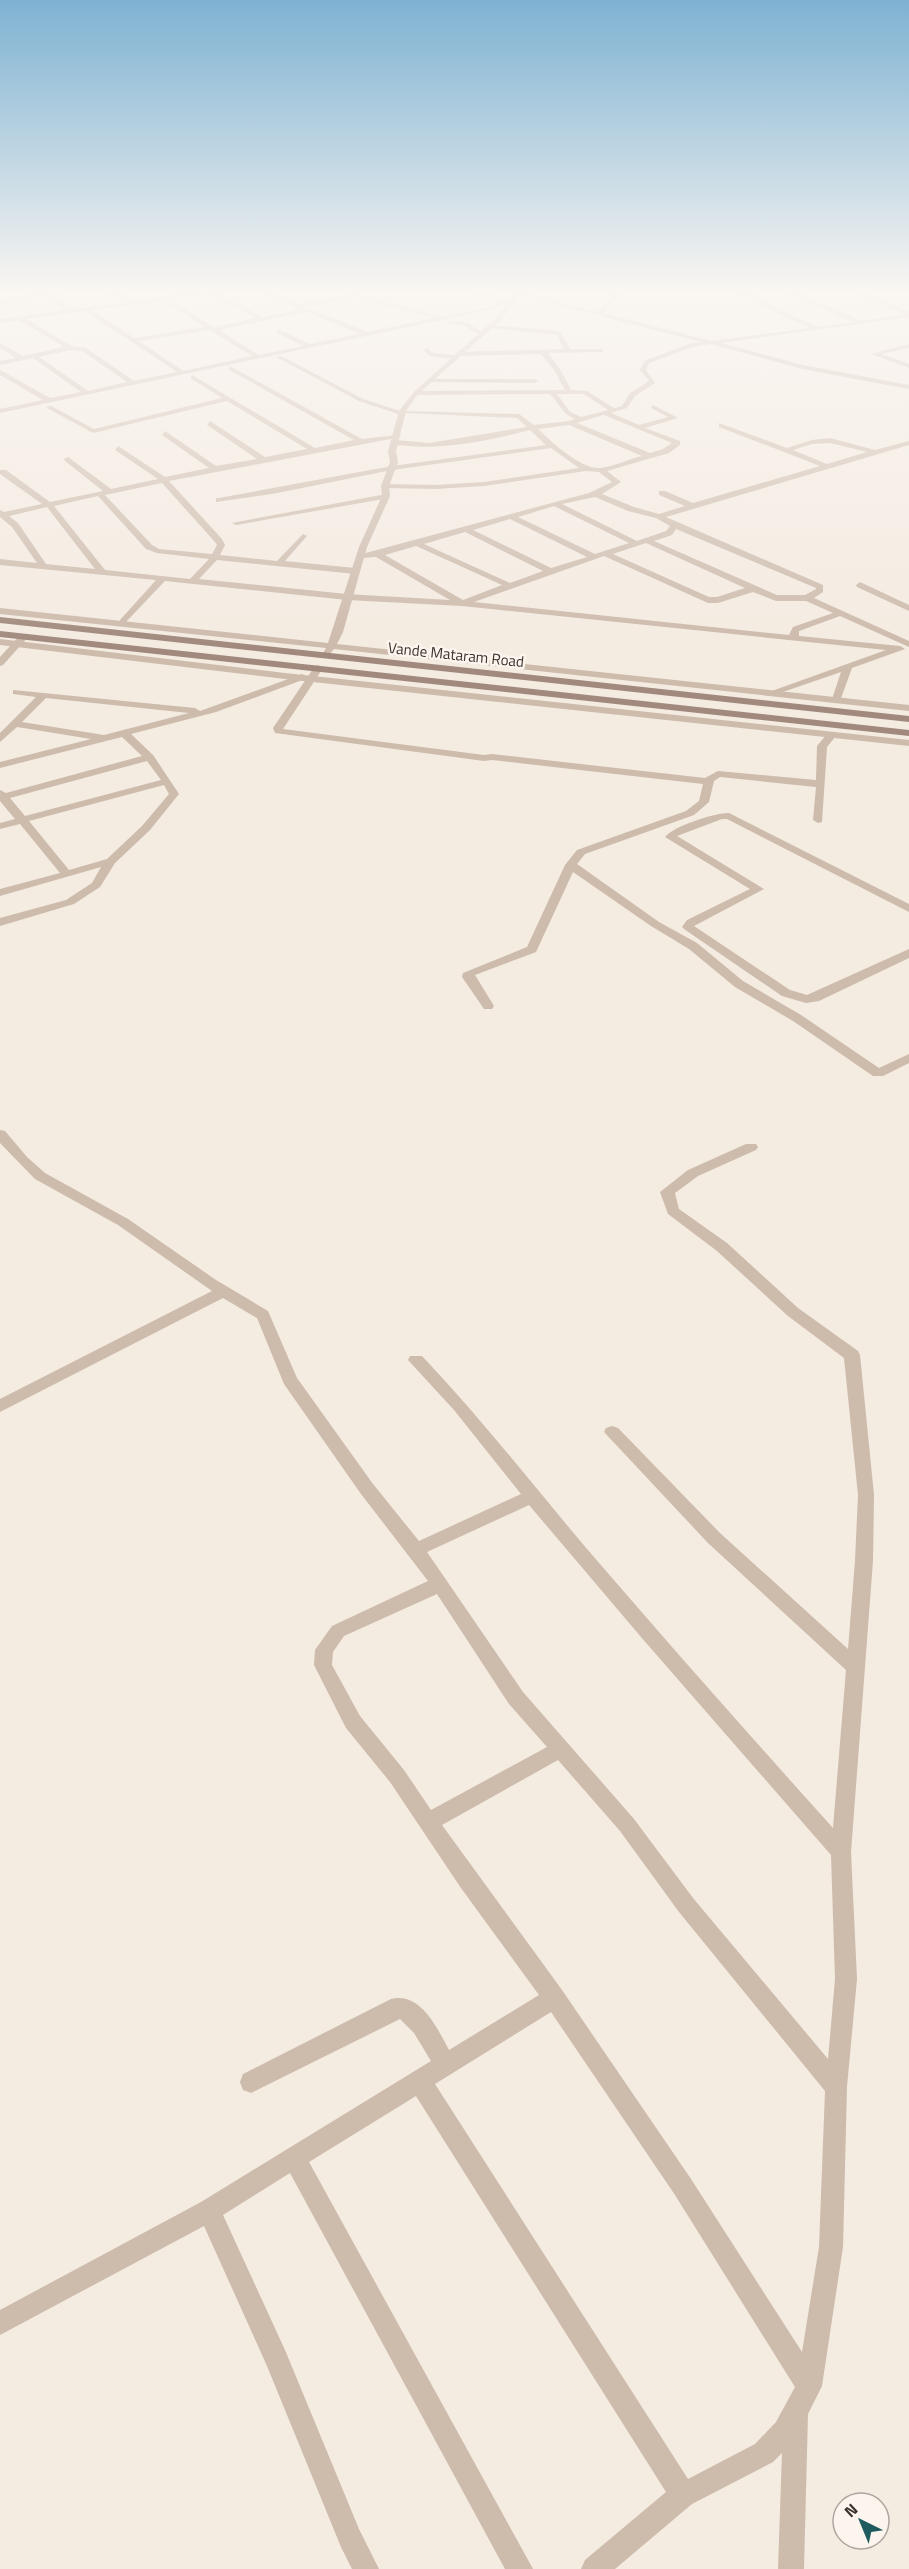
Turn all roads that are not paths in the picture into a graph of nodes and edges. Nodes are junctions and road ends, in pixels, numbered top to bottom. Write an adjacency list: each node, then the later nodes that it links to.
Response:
1 (19, 408): 13 (street)
2 (34, 408): 18 (street)
3 (55, 408): 4 (street)
4 (190, 408)
5 (242, 408): 32 (street)
6 (302, 408): 27 (street)
7 (386, 408): 16 (street)
8 (406, 408): 16 (street)
9 (564, 408): 19 (street)
10 (609, 408): 15 (street)
11 (623, 408): 15 (street)
12 (655, 408): 23 (street)
13 (10, 409): 14 (street)
14 (0, 411)
15 (614, 411): 17 (street)
16 (403, 413): 24 (street); 26 (street)
17 (606, 414): 19 (street); 23 (street)
18 (0, 417)
19 (579, 419): 21 (street)
20 (210, 423): 36 (street)
21 (570, 423): 24 (street); 34 (street)
22 (722, 424): 31 (street)
23 (639, 427): 34 (street)
24 (531, 428): 26 (street); 29 (street)
25 (165, 433): 39 (street)
26 (396, 440): 27 (street); 38 (street)
27 (361, 441): 32 (street)
28 (909, 443): 33 (street)
29 (552, 446): 38 (street); 40 (street)
30 (118, 448): 43 (street)
31 (787, 450): 33 (street); 37 (street)
32 (315, 451): 36 (street)
33 (874, 452): 37 (street)
34 (650, 456): 41 (street)
35 (68, 459): 45 (street)
36 (264, 460): 39 (street)
37 (827, 466): 53 (street)
38 (392, 468): 44 (street); 50 (street)
39 (215, 469): 43 (street)
40 (586, 469): 41 (street); 44 (street)
41 (601, 470): 46 (street)
42 (3, 472): 52 (street)
43 (164, 480): 45 (street); 67 (street)
44 (385, 486): 49 (street)
45 (110, 492): 48 (street)
46 (593, 493): 51 (street); 55 (street)
47 (662, 493): 53 (street)
48 (100, 494): 52 (street); 67 (street)
49 (386, 496): 57 (street); 65 (street)
50 (219, 500)
51 (555, 504): 56 (street); 63 (street)
52 (49, 505): 54 (street); 73 (street)
53 (693, 506): 55 (street)
54 (1, 514): 70 (street)
55 (659, 516): 58 (street)
56 (512, 517): 59 (street); 66 (street)
57 (236, 523)
58 (674, 525): 61 (street); 80 (street)
59 (465, 529): 62 (street); 72 (street)
60 (303, 536): 69 (street)
61 (646, 540): 63 (street); 78 (street)
62 (416, 543): 64 (street); 76 (street)
63 (635, 543): 66 (street)
64 (378, 554): 65 (street); 81 (street)
65 (362, 555): 71 (street)
66 (599, 555): 72 (street); 78 (street)
67 (215, 557): 69 (street); 75 (street)
68 (0, 562): 70 (street)
69 (279, 563): 71 (street)
70 (44, 568): 73 (street)
71 (355, 571): 79 (street)
72 (550, 571): 76 (street)
73 (103, 573): 74 (street)
74 (162, 579): 75 (street); 86 (street)
75 (192, 582): 79 (street)
76 (508, 585): 81 (street)
77 (860, 585): 82 (street)
78 (752, 589): 80 (street)
79 (347, 597): 81 (street); 90 (street)
80 (807, 598): 84 (street)
81 (462, 603): 88 (street)
82 (909, 608)
83 (0, 611): 86 (street)
84 (841, 614): 88 (street); 91 (street)
85 (0, 620): 92 (main road, Vande Mataram Road)
86 (123, 622): 90 (street)
87 (1, 637): 89 (main road, Vande Mataram Road)
88 (796, 638): 91 (street)
89 (21, 640): 93 (street); 95 (main road, Vande Mataram Road); 95 (street)
90 (333, 646): 92 (street); 97 (street)
91 (906, 646): 94 (street)
92 (326, 656): 102 (main road, Vande Mataram Road)
93 (0, 663)
94 (847, 668): 97 (street); 99 (street)
95 (311, 674): 101 (street); 105 (main road, Vande Mataram Road); 106 (street); 112 (street)
96 (16, 692): 98 (street)
97 (774, 692): 99 (street)
98 (44, 695): 101 (street); 103 (street)
99 (837, 699): 100 (street)
100 (909, 708)
101 (205, 712): 104 (street)
102 (909, 719)
103 (14, 724): 107 (street); 108 (street)
104 (124, 733): 107 (street); 110 (street)
105 (909, 733)
106 (831, 736): 109 (street); 114 (street)
107 (106, 738): 111 (street)
108 (0, 739)
109 (909, 743)
110 (149, 758): 113 (street); 115 (street)
111 (0, 765)
112 (708, 780): 114 (street); 120 (street)
113 (167, 781): 116 (street); 119 (street)
114 (821, 784): 117 (street)
115 (1, 796): 116 (street)
116 (23, 820): 118 (street); 121 (street)
117 (818, 820)
118 (0, 826)
119 (111, 861): 121 (street); 124 (street)
120 (571, 865): 126 (street); 127 (street)
121 (67, 874): 122 (street)
122 (0, 893)
123 (909, 909): 125 (street)
124 (0, 922)
125 (909, 953)
126 (488, 1006)
127 (909, 1058)
128 (0, 1134): 130 (street)
129 (751, 1147): 137 (street)
130 (223, 1292): 132 (street); 135 (street)
131 (416, 1360): 134 (street)
132 (2, 1401)
133 (612, 1432): 137 (street)
134 (532, 1496): 135 (street); 140 (street)
135 (416, 1550): 136 (street)
136 (440, 1584): 138 (street); 139 (street)
137 (855, 1667): 140 (street)
138 (561, 1749): 139 (street); 145 (street)
139 (428, 1822): 141 (street)
140 (841, 1852): 145 (street)
141 (554, 1998): 142 (street); 149 (street)
142 (445, 2064): 143 (street); 144 (street)
143 (419, 2080): 146 (street); 151 (street)
144 (250, 2082)
145 (836, 2087): 149 (street)
146 (294, 2158): 147 (street); 153 (street)
147 (210, 2210): 148 (street); 152 (street)
148 (0, 2323)
149 (810, 2386): 150 (street)
150 (796, 2411): 151 (street); 155 (street)
151 (683, 2495): 154 (street)
152 (366, 2569)
153 (520, 2569)
154 (594, 2569)
155 (791, 2569)

